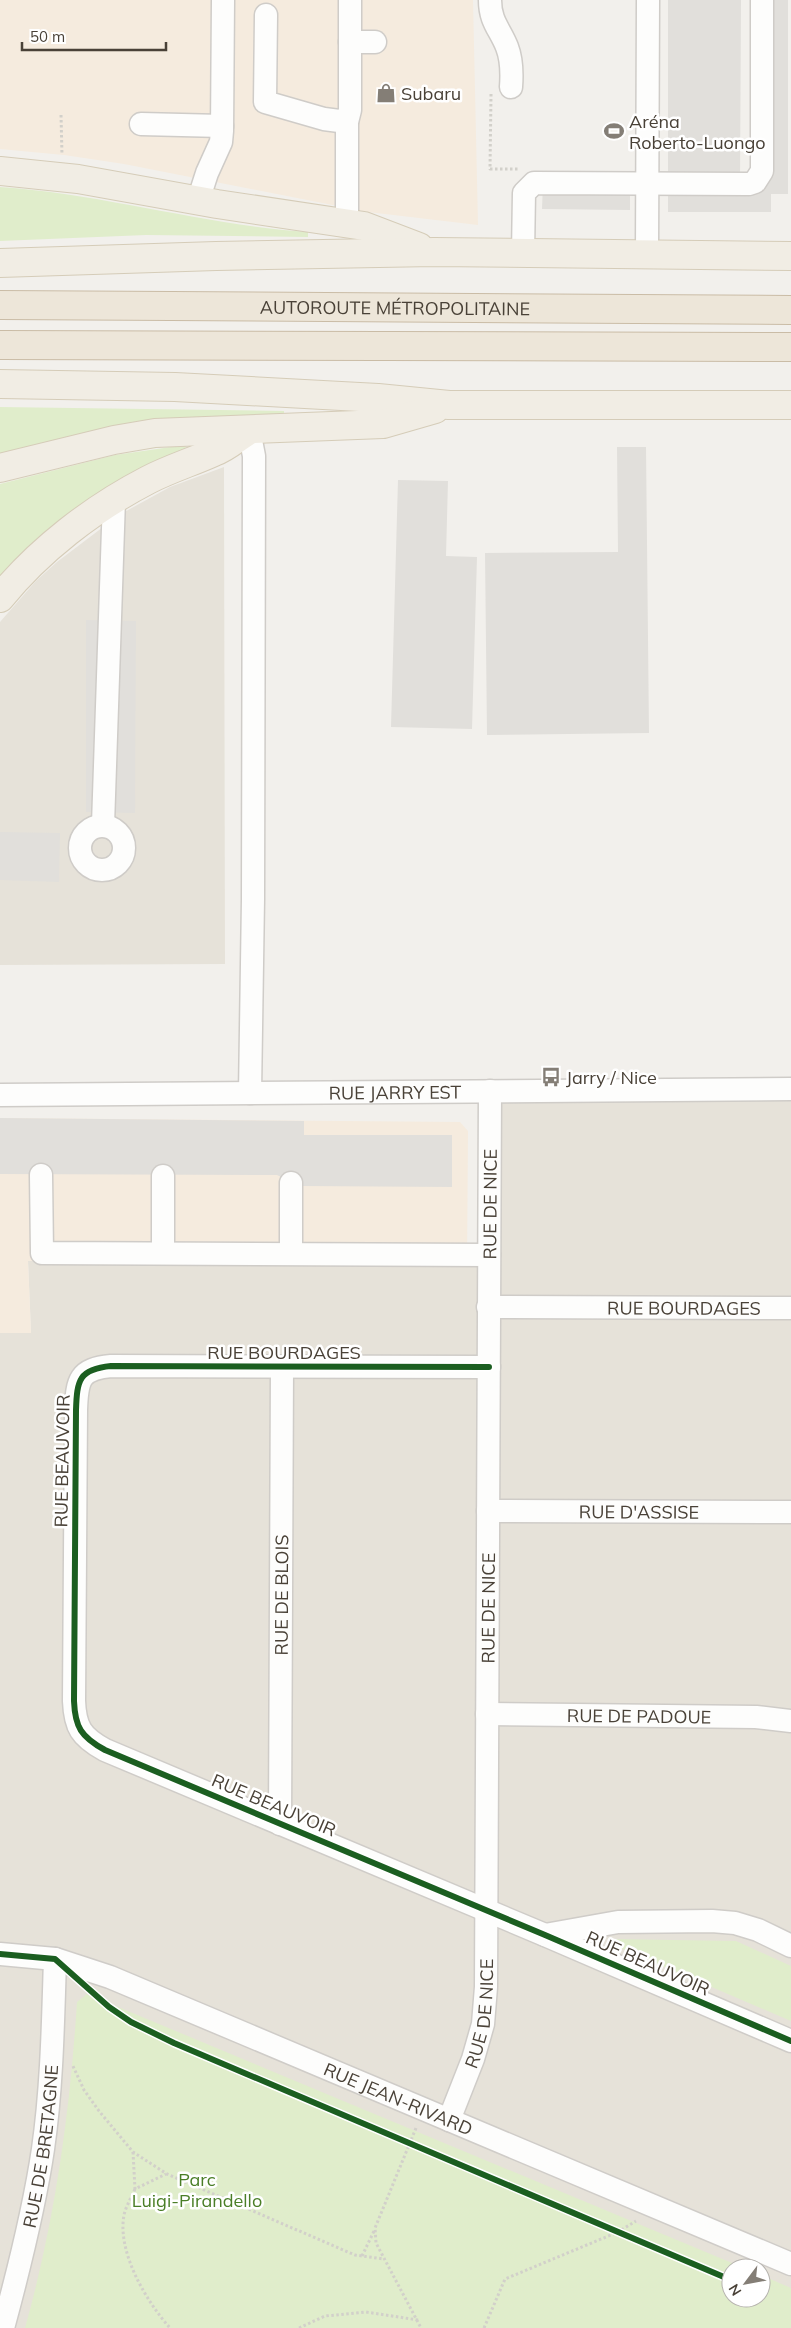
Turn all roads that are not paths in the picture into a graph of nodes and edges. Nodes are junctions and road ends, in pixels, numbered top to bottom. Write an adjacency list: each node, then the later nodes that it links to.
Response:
1 (222, 0): 12 (street)
2 (350, 0): 7 (street)
3 (490, 0): 9 (street)
4 (648, 0): 14 (street)
5 (762, 0): 14 (street)
6 (266, 15): 10 (street)
7 (350, 42): 8 (street); 10 (street)
8 (374, 42)
9 (501, 89)
10 (347, 122): 16 (street)
11 (141, 124): 12 (street)
12 (222, 126): 15 (street)
13 (0, 171): 15 (main road)
14 (648, 183): 18 (street); 19 (street)
15 (198, 201): 16 (main road)
16 (347, 224): 17 (main road)
17 (434, 252): 18 (main road); 21 (main road)
18 (522, 252): 19 (main road)
19 (647, 253): 20 (main road)
20 (791, 256)
21 (0, 263)
22 (0, 305): 23 (highway, AUTOROUTE MÉTROPOLITAINE)
23 (791, 310)
24 (0, 345): 25 (highway)
25 (791, 347)
26 (0, 384): 27 (main road)
27 (450, 404): 28 (main road); 29 (main road)
28 (791, 405)
29 (249, 430): 30 (main road); 31 (main road); 36 (street)
30 (0, 468)
31 (114, 499): 32 (main road); 33 (street)
32 (0, 598)
33 (104, 825)
34 (791, 1089): 35 (street, RUE JARRY EST)
35 (490, 1091): 36 (street, RUE JARRY EST); 43 (street, RUE DE NICE)
36 (250, 1093): 37 (street, RUE JARRY EST)
37 (0, 1094)
38 (41, 1175): 41 (street)
39 (163, 1176): 41 (street)
40 (291, 1183): 42 (street)
41 (163, 1253): 42 (street)
42 (290, 1253): 43 (street)
43 (489, 1255): 44 (street, RUE DE NICE)
44 (488, 1307): 45 (street, RUE BOURDAGES); 47 (street, RUE DE NICE)
45 (791, 1308)
46 (282, 1367): 47 (street, RUE BOURDAGES); 48 (street, RUE BOURDAGES); 53 (street, RUE DE BLOIS)
47 (489, 1367): 49 (street, RUE DE NICE)
48 (82, 1375): 53 (street, RUE BEAUVOIR)
49 (488, 1511): 50 (street, RUE D'ASSISE); 51 (street, RUE DE NICE)
50 (791, 1512)
51 (487, 1714): 52 (street, RUE DE PADOUE); 54 (street, RUE DE NICE)
52 (791, 1721)
53 (280, 1824): 54 (street, RUE BEAUVOIR)
54 (486, 1910): 55 (street, RUE BEAUVOIR); 60 (street, RUE DE NICE)
55 (545, 1935): 56 (street, RUE BEAUVOIR); 59 (street, RUE BEAUVOIR)
56 (791, 1946)
57 (0, 1954): 58 (street, RUE JEAN-RIVARD)
58 (55, 1960): 60 (street, RUE JEAN-RIVARD); 62 (street, RUE DE BRETAGNE)
59 (791, 2041)
60 (449, 2120): 61 (street, RUE JEAN-RIVARD)
61 (791, 2264)
62 (3, 2328)

